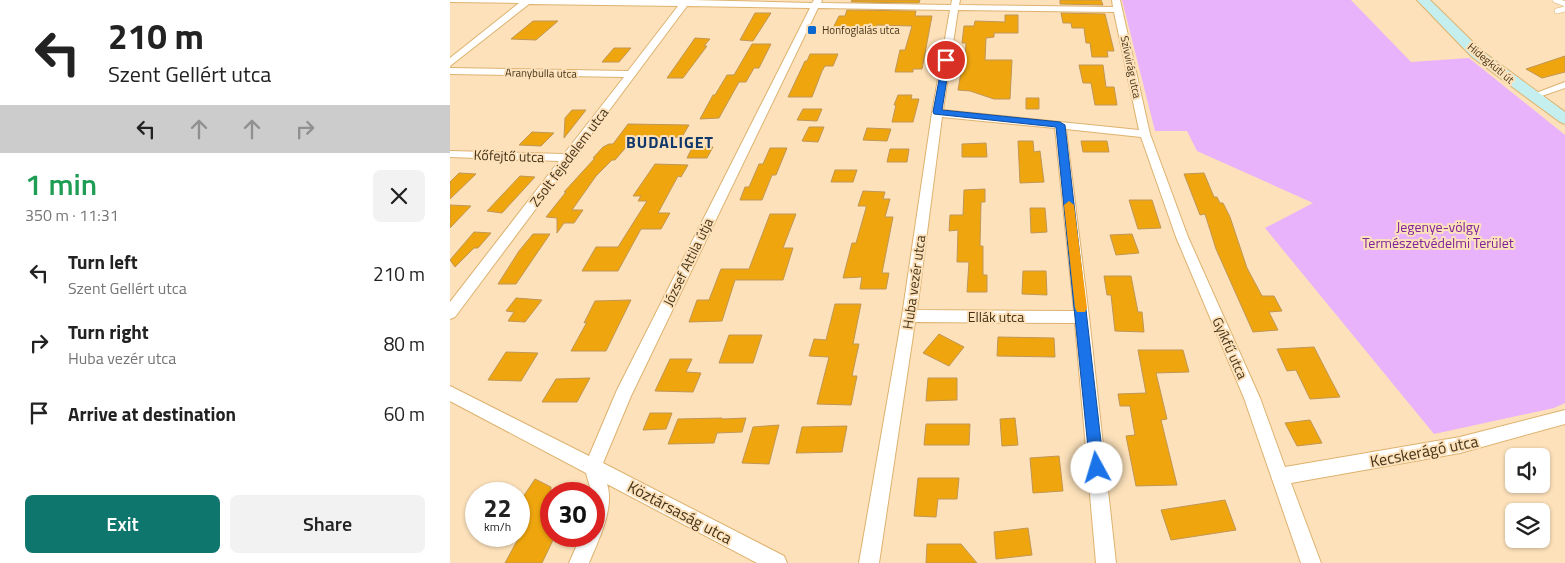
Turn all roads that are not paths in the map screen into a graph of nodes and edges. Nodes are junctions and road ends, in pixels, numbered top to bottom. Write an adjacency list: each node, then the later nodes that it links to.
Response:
1 (450, 0): 5 (street)
2 (1116, 0): 11 (street, Szívvirág utca)
3 (1423, 0): 17 (main road, Hidegkúti út)
4 (1555, 0): 9 (lane)
5 (527, 1): 6 (street); 13 (street)
6 (686, 2): 7 (street); 15 (street, Zsolt fejedelem utca)
7 (817, 3): 8 (street); 29 (street, József Attila útja)
8 (955, 4): 11 (street); 18 (street, Huba vezér utca)
9 (1565, 4)
10 (1565, 9): 12 (lane)
11 (1118, 10): 21 (street, Szívvirág utca)
12 (1557, 11)
13 (450, 63)
14 (450, 71): 15 (street, Aranybulla utca)
15 (632, 74): 23 (street, Zsolt fejedelem utca)
16 (1565, 85): 17 (street)
17 (1533, 96): 19 (main road, Hidegkúti út)
18 (937, 112): 20 (street); 25 (street, Huba vezér utca)
19 (1565, 120)
20 (1060, 125): 21 (street); 26 (street)
21 (1145, 134): 30 (street, Gyíkfű utca)
22 (450, 154): 23 (street, Kőfejtő utca)
23 (569, 158): 24 (street, Zsolt fejedelem utca)
24 (451, 311)
25 (909, 316): 26 (street, Ellák utca); 35 (street, Huba vezér utca)
26 (1082, 317): 36 (street)
27 (450, 392): 29 (street, Köztársaság utca)
28 (1565, 417): 30 (street, Kecskerágó utca)
29 (593, 466): 31 (street); 34 (street, Köztársaság utca)
30 (1280, 476): 37 (street, Gyíkfű utca)
31 (598, 482)
32 (586, 547): 33 (street)
33 (579, 563)
34 (777, 563)
35 (869, 563)
36 (1106, 563)
37 (1311, 563)

